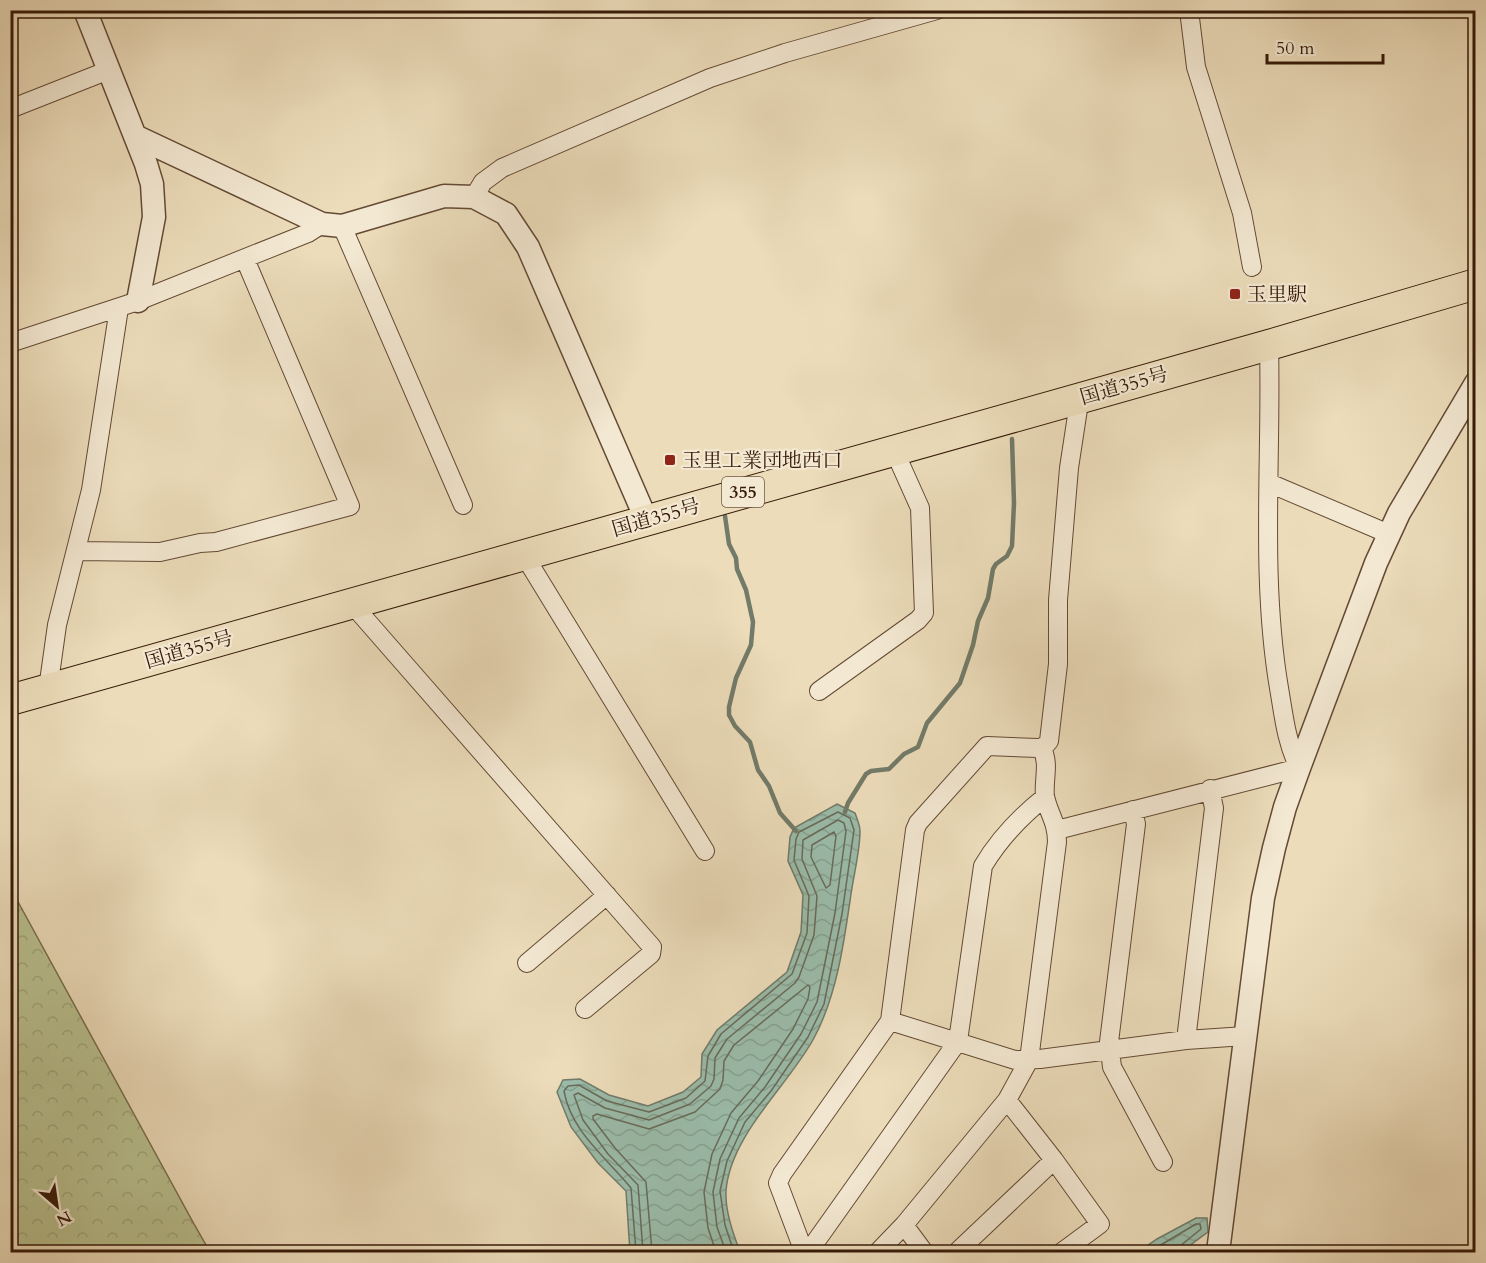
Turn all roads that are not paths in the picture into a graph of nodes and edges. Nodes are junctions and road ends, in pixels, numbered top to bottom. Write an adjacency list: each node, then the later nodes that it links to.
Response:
1 (85, 10): 4 (street)
2 (937, 10): 7 (street)
3 (1189, 10): 10 (street)
4 (108, 70): 5 (street); 6 (street)
5 (10, 109)
6 (135, 136): 8 (street); 12 (street)
7 (474, 197): 8 (street); 20 (street)
8 (332, 225): 9 (street); 19 (street)
9 (245, 259): 12 (street); 22 (street)
10 (1252, 267)
11 (1476, 284): 14 (highway, 国道355号 / 355)
12 (129, 304): 13 (street); 22 (street)
13 (10, 343)
14 (1269, 345): 16 (highway, 国道355号 / 355); 18 (street)
15 (1476, 383): 21 (street)
16 (1077, 399): 17 (highway, 国道355号 / 355); 28 (street)
17 (894, 450): 20 (highway, 国道355号 / 355); 26 (street)
18 (1269, 483): 21 (street); 29 (street)
19 (463, 506)
20 (646, 519): 23 (highway, 国道355号 / 355)
21 (1389, 534): 29 (street)
22 (77, 551): 25 (street)
23 (524, 555): 24 (highway, 国道355号 / 355); 34 (street)
24 (352, 604): 25 (highway, 国道355号 / 355); 35 (street)
25 (48, 689): 27 (highway, 国道355号 / 355)
26 (819, 691)
27 (10, 700)
28 (1042, 750): 31 (street); 38 (street)
29 (1299, 768): 30 (street); 39 (street)
30 (1210, 789): 32 (street); 40 (street)
31 (1045, 797): 33 (street); 41 (street)
32 (1133, 810): 33 (street); 42 (street)
33 (1057, 830): 43 (street)
34 (705, 851)
35 (607, 895): 36 (street); 37 (street)
36 (527, 963)
37 (585, 1009)
38 (890, 1020): 41 (street); 48 (street)
39 (1245, 1036): 40 (street); 53 (street)
40 (1186, 1040): 42 (street)
41 (958, 1041): 43 (street); 48 (street)
42 (1111, 1050): 43 (street); 46 (street)
43 (1029, 1060): 44 (street)
44 (1007, 1100): 45 (street); 47 (street)
45 (1054, 1160): 51 (street); 52 (street)
46 (1163, 1162)
47 (904, 1225): 49 (street); 50 (street)
48 (803, 1251)
49 (878, 1252)
50 (924, 1252)
51 (957, 1252)
52 (1062, 1252)
53 (1218, 1252)

